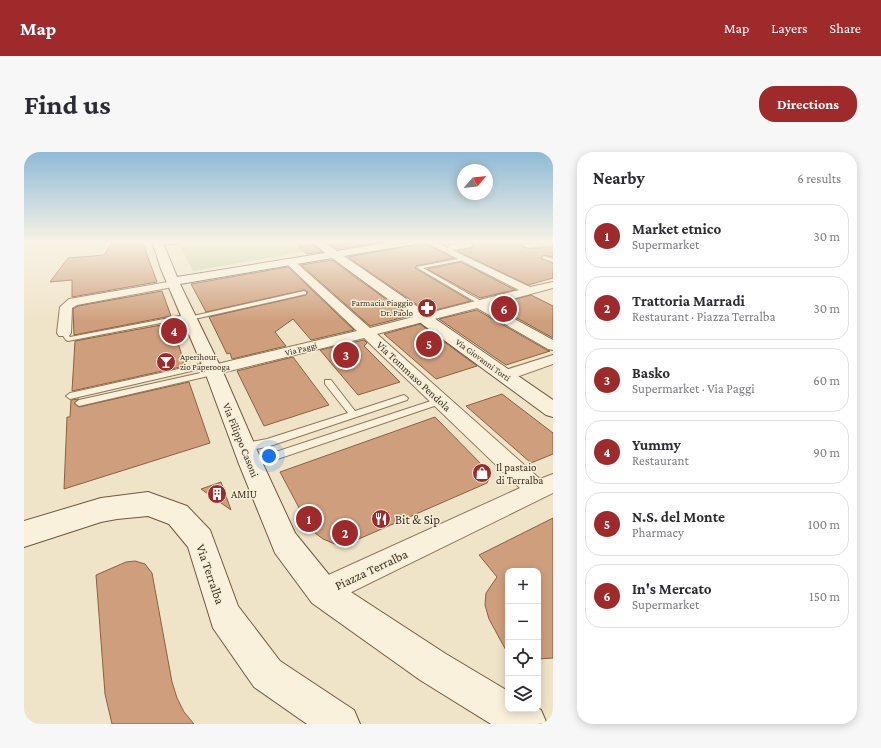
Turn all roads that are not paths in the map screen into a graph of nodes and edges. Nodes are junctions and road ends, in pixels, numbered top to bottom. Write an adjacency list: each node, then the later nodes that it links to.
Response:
1 (168, 268): 8 (street, Via Filippo Casoni)
2 (252, 268): 8 (street)
3 (296, 268): 17 (street, Via Tommaso Pendola)
4 (353, 268): 15 (street, Via Giovanni Torti)
5 (419, 268): 13 (lane)
6 (485, 268): 10 (street)
7 (497, 268): 10 (street)
8 (174, 282): 14 (street, Via Filippo Casoni); 16 (street)
9 (553, 285): 10 (street, Via Paggi)
10 (535, 290): 12 (street); 13 (street, Via Paggi)
11 (304, 293): 14 (lane)
12 (553, 297)
13 (480, 304): 15 (street, Via Paggi); 19 (street)
14 (190, 318): 16 (lane); 18 (lane); 21 (street, Via Filippo Casoni)
15 (424, 318): 17 (street, Via Paggi); 22 (street, Via Giovanni Torti)
16 (64, 333)
17 (367, 333): 21 (street, Via Paggi); 26 (street, Via Tommaso Pendola)
18 (76, 343)
19 (553, 346)
20 (553, 359): 22 (street)
21 (212, 369): 24 (lane); 27 (lane); 30 (street, Via Filippo Casoni)
22 (505, 376): 28 (street, Via Giovanni Torti)
23 (328, 382): 29 (lane)
24 (70, 396)
25 (404, 398): 29 (lane)
26 (440, 401): 30 (lane); 31 (street, Via Tommaso Pendola)
27 (79, 403)
28 (553, 410)
29 (353, 414): 30 (lane)
30 (247, 456): 33 (street, Via Filippo Casoni)
31 (546, 487): 33 (street, Piazza Terralba)
32 (24, 534): 34 (street, Via Terralba)
33 (323, 592): 35 (street, Piazza Terralba)
34 (340, 724)
35 (527, 724)

